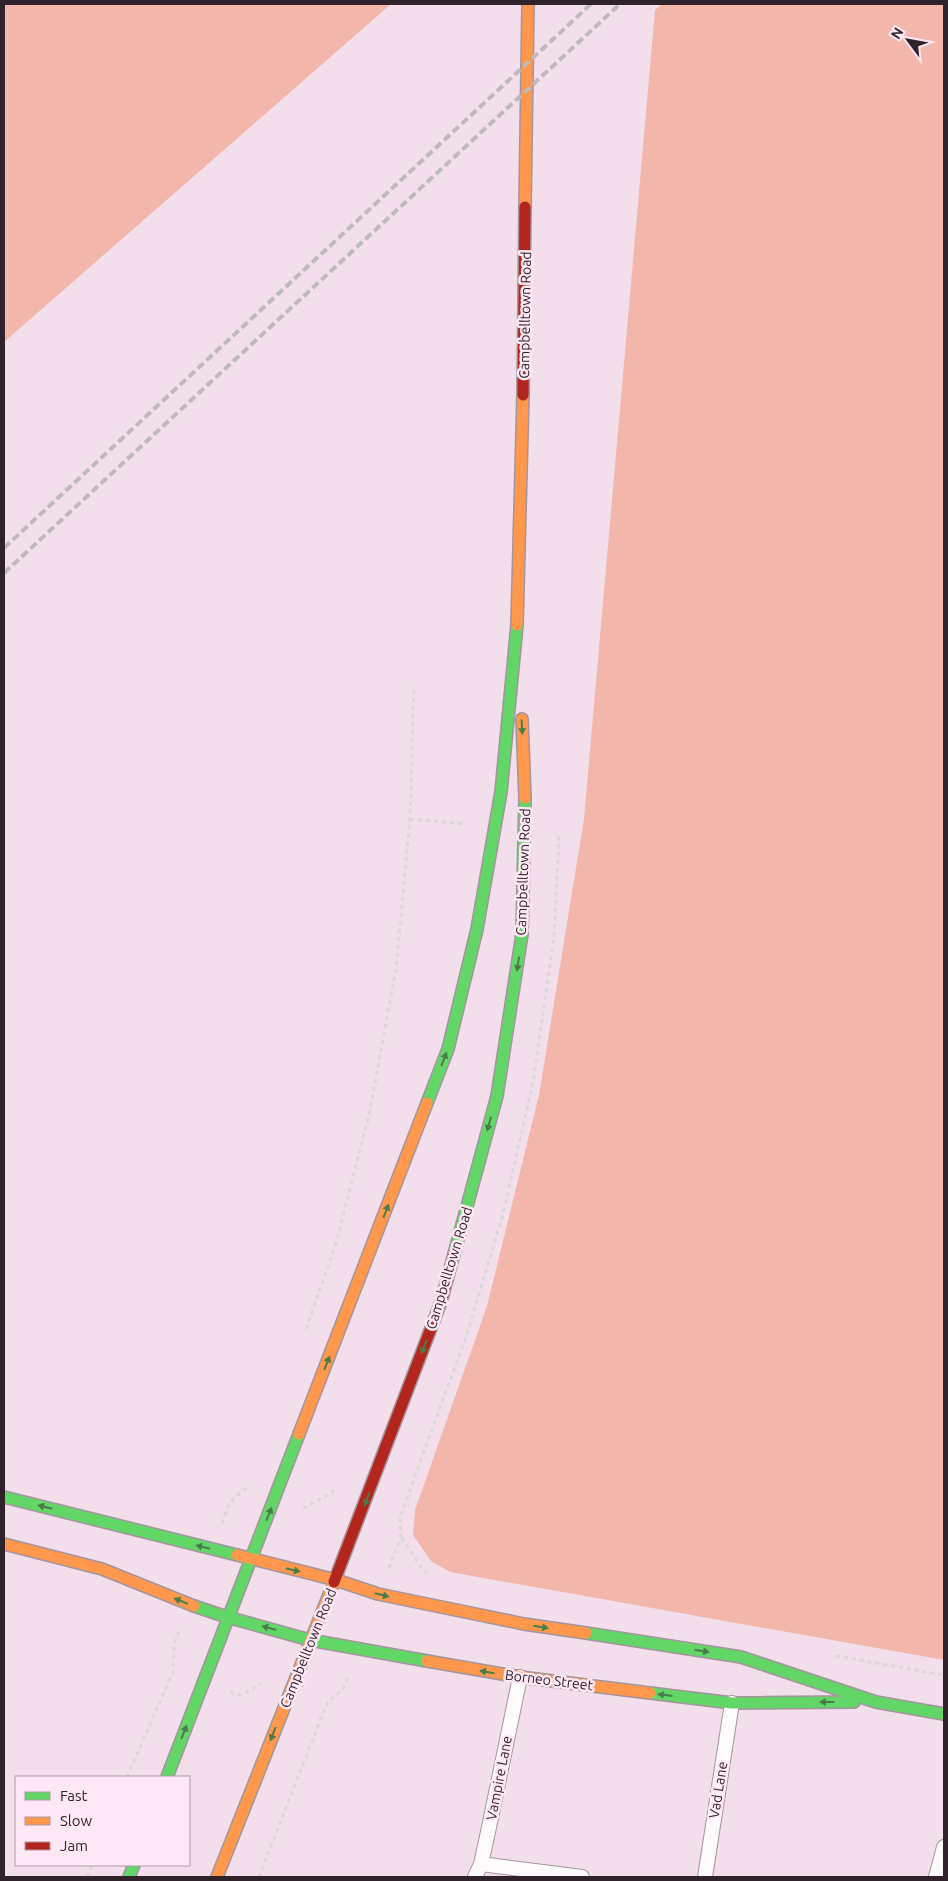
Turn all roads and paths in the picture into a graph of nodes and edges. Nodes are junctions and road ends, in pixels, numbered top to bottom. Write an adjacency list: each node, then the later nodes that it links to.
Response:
1 (528, 4): 2 (main road, Campbelltown Road)
2 (517, 626): 13 (main road, Campbelltown Road, one-way to 2); 14 (main road, Campbelltown Road, one-way to 14)
3 (414, 685): 4 (path)
4 (410, 818): 5 (path); 6 (path)
5 (471, 824)
6 (305, 1330)
7 (249, 1486): 10 (path)
8 (334, 1491): 11 (path)
9 (4, 1497): 13 (main road, Borneo Street, one-way to 9)
10 (230, 1502)
11 (306, 1508)
12 (4, 1544): 15 (main road, Borneo Street, one-way to 12)
13 (250, 1559): 14 (main road, Borneo Street, one-way to 14); 15 (main road, Campbelltown Road)
14 (336, 1580): 16 (main road, Campbelltown Road); 22 (main road, Borneo Street, one-way to 22)
15 (228, 1617): 16 (main road, Borneo Street, one-way to 15); 26 (main road, Campbelltown Road, one-way to 15)
16 (310, 1640): 18 (main road, Borneo Street, one-way to 16); 29 (main road, Campbelltown Road, one-way to 29)
17 (174, 1644): 25 (path)
18 (520, 1677): 23 (main road, Borneo Street, one-way to 18); 28 (lane, Vampire Lane)
19 (266, 1681): 21 (path)
20 (343, 1689): 30 (path)
21 (240, 1695)
22 (876, 1702): 23 (main road, Borneo Street, one-way to 23); 24 (main road, Borneo Street)
23 (732, 1703): 33 (lane, Vad Lane)
24 (944, 1714)
25 (127, 1776)
26 (167, 1776)
27 (944, 1847): 34 (lane)
28 (481, 1864): 31 (lane, Vampire Lane); 32 (lane)
29 (217, 1877)
30 (259, 1877)
31 (475, 1877)
32 (582, 1877)
33 (705, 1877)
34 (936, 1877)

